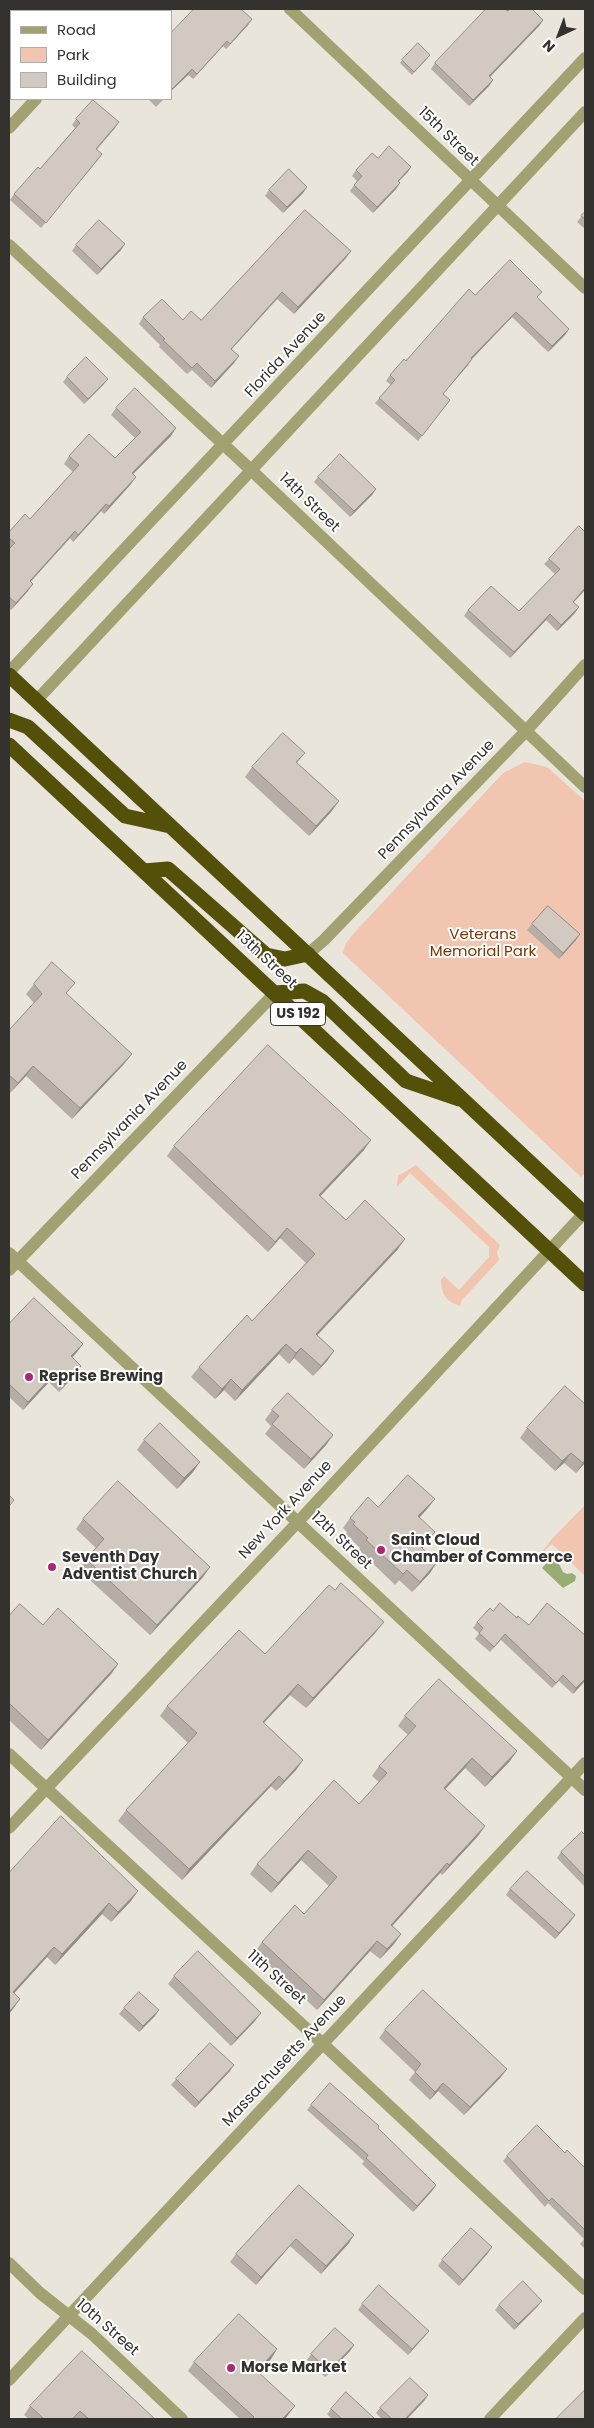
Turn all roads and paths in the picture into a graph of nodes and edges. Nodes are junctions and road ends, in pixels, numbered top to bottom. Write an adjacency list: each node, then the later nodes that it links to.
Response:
1 (290, 9): 6 (street, 15th Street)
2 (585, 58): 6 (street, Florida Avenue)
3 (35, 100): 5 (street)
4 (585, 112): 7 (street)
5 (9, 128)
6 (470, 181): 7 (street, 15th Street); 10 (street, Florida Avenue)
7 (497, 206): 9 (street, 15th Street); 11 (street)
8 (9, 245): 10 (street, 14th Street)
9 (585, 288)
10 (224, 444): 11 (street, 14th Street); 13 (street, Florida Avenue)
11 (251, 470): 15 (street); 17 (street, 14th Street)
12 (585, 666): 17 (street, Pennsylvania Avenue)
13 (9, 674): 15 (highway)
14 (9, 692): 15 (highway)
15 (36, 701): 20 (highway)
16 (9, 720): 20 (highway)
17 (526, 731): 19 (street, 14th Street); 22 (street, Pennsylvania Avenue)
18 (9, 745): 21 (highway, 13th Street / US 192)
19 (585, 787)
20 (172, 827): 22 (highway)
21 (144, 871): 22 (highway); 23 (highway, 13th Street / US 192)
22 (308, 954): 24 (highway)
23 (275, 992): 24 (highway); 26 (highway, 13th Street / US 192); 27 (street, Pennsylvania Avenue)
24 (465, 1101): 25 (highway)
25 (585, 1213): 26 (street, New York Avenue)
26 (551, 1251): 28 (highway, 13th Street / US 192); 29 (street, New York Avenue)
27 (12, 1262): 29 (street, 12th Street)
28 (585, 1284)
29 (297, 1523): 32 (street, 12th Street); 33 (street, New York Avenue)
30 (9, 1754): 33 (street, 11th Street)
31 (585, 1763): 32 (street, Massachusetts Avenue)
32 (572, 1778): 34 (street, 12th Street); 36 (street, Massachusetts Avenue)
33 (45, 1790): 35 (street, New York Avenue); 36 (street, 11th Street)
34 (585, 1790)
35 (9, 1828)
36 (323, 2044): 38 (street, 11th Street); 39 (street, Massachusetts Avenue)
37 (9, 2263): 39 (street, 10th Street)
38 (585, 2289)
39 (69, 2316): 41 (street, Massachusetts Avenue); 42 (street, 10th Street)
40 (585, 2318): 43 (street)
41 (9, 2380)
42 (182, 2419)
43 (490, 2419)

